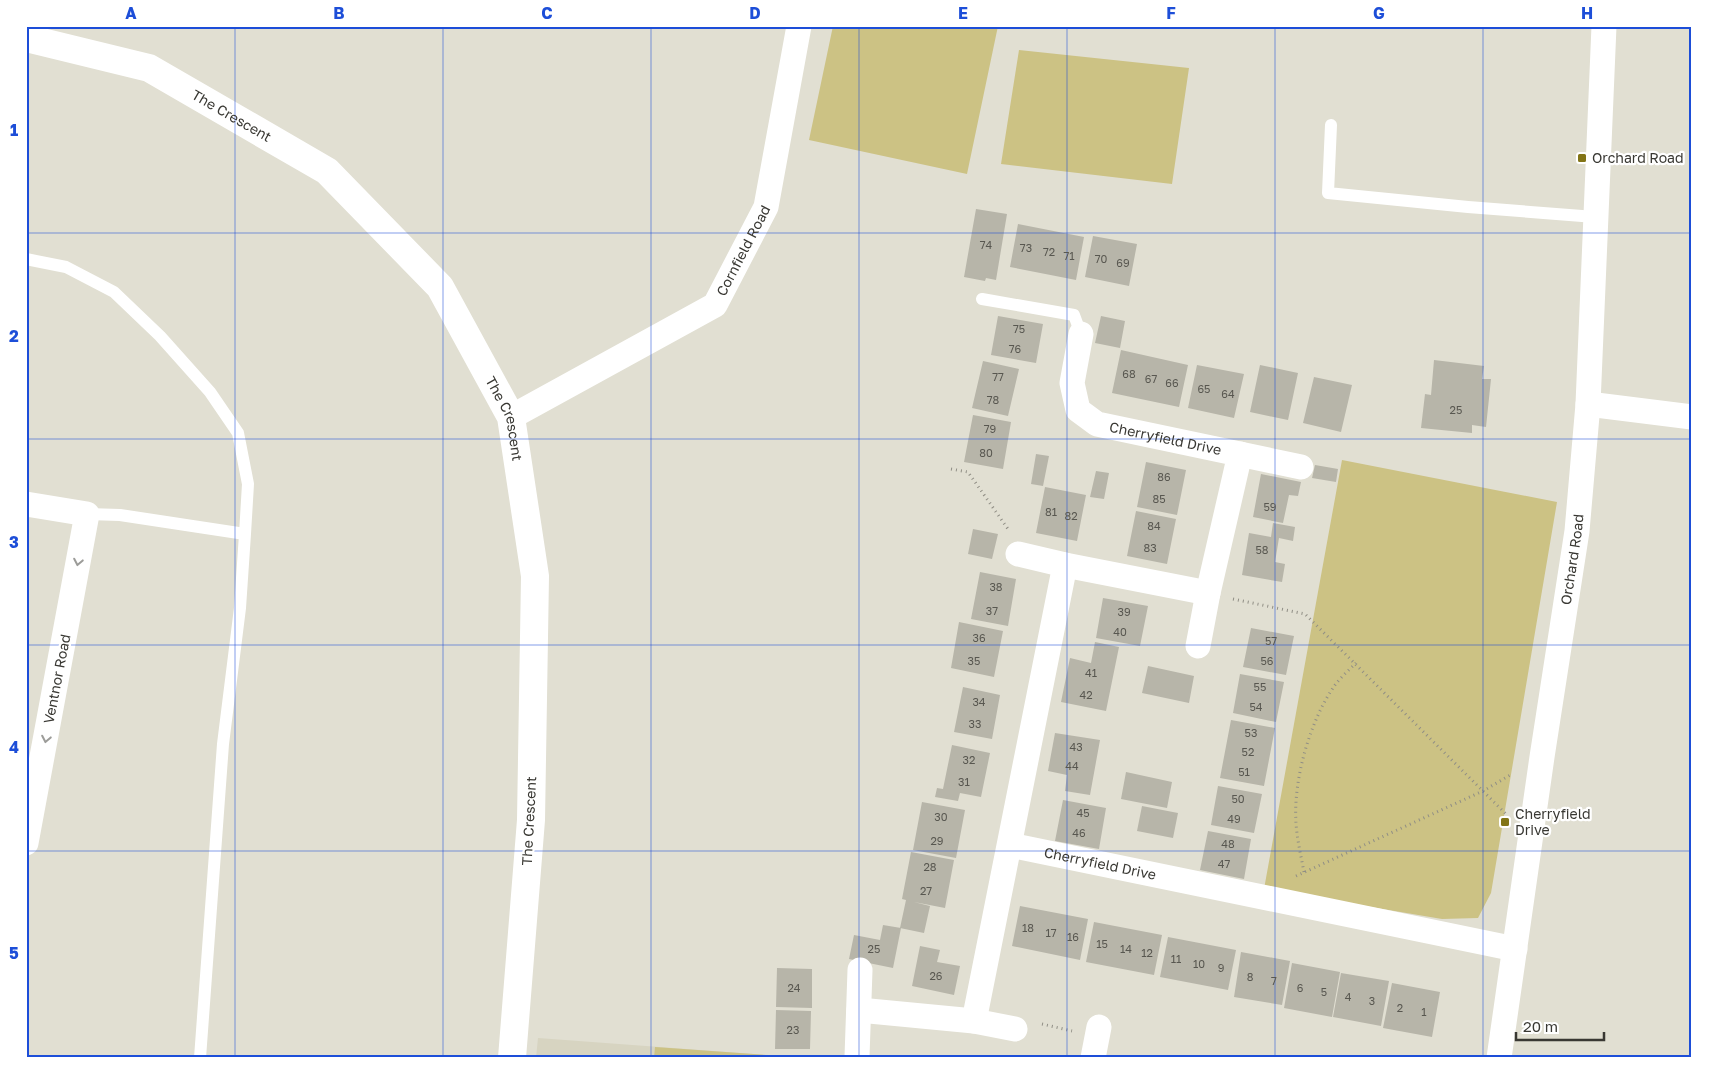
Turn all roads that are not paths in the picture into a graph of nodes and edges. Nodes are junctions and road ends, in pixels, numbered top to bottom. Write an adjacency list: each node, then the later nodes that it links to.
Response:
1 (799, 26): 10 (street, Cornfield Road)
2 (1604, 26): 5 (street, Orchard Road)
3 (26, 38): 10 (street, The Crescent)
4 (1331, 125): 5 (lane)
5 (1595, 217): 9 (street, Orchard Road)
6 (26, 259): 16 (lane)
7 (982, 299): 8 (lane, Cherryfield Drive)
8 (1081, 334): 12 (street, Cherryfield Drive)
9 (1588, 404): 11 (street); 23 (street, Orchard Road)
10 (510, 417): 30 (street, The Crescent)
11 (1692, 417)
12 (1240, 454): 13 (street, Cherryfield Drive); 19 (street, Cherryfield Drive)
13 (1302, 466)
14 (26, 504): 15 (street)
15 (87, 514): 16 (lane); 21 (street, Ventnor Road, one-way to 21)
16 (245, 534): 29 (lane)
17 (1018, 554): 18 (street)
18 (1065, 565): 19 (street); 22 (street)
19 (1208, 593): 20 (street, Cherryfield Drive)
20 (1198, 646)
21 (26, 843)
22 (1010, 845): 23 (street, Cherryfield Drive); 26 (street)
23 (1515, 949): 31 (street, Orchard Road)
24 (860, 970): 25 (street)
25 (859, 1010): 26 (street); 28 (street)
26 (974, 1020): 27 (street)
27 (1015, 1029)
28 (857, 1056)
29 (200, 1058)
30 (512, 1058)
31 (1499, 1058)

